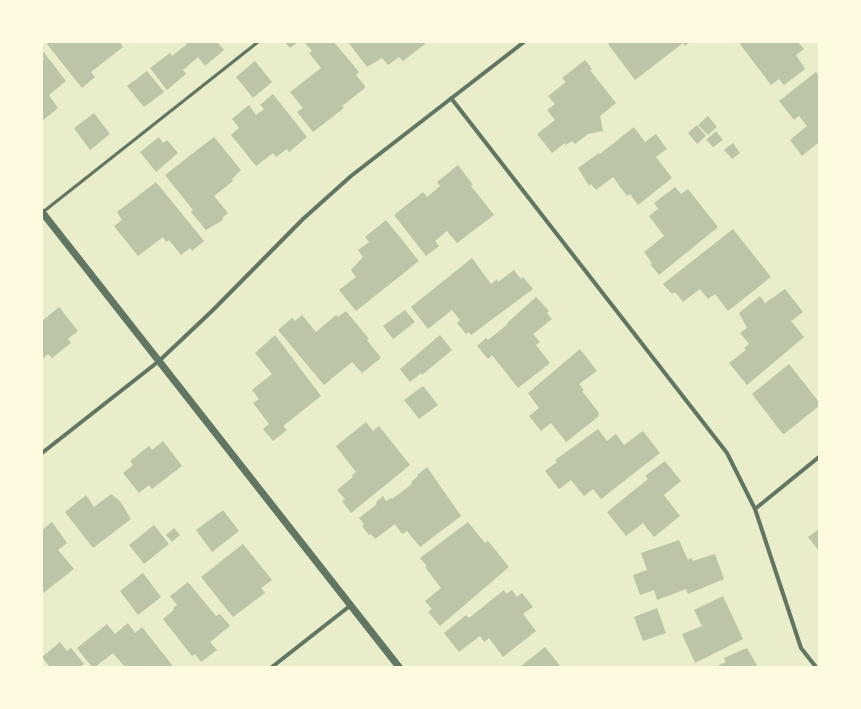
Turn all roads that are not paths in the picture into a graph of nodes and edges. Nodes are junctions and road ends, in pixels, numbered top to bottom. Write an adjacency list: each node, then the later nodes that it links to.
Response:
1 (258, 42): 4 (lane)
2 (524, 42): 3 (street)
3 (451, 98): 5 (street); 8 (street)
4 (42, 212): 5 (street)
5 (159, 361): 6 (street); 9 (street)
6 (42, 453)
7 (819, 457): 8 (street)
8 (755, 509): 12 (street)
9 (351, 605): 10 (street); 11 (street)
10 (272, 667)
11 (399, 667)
12 (816, 667)

